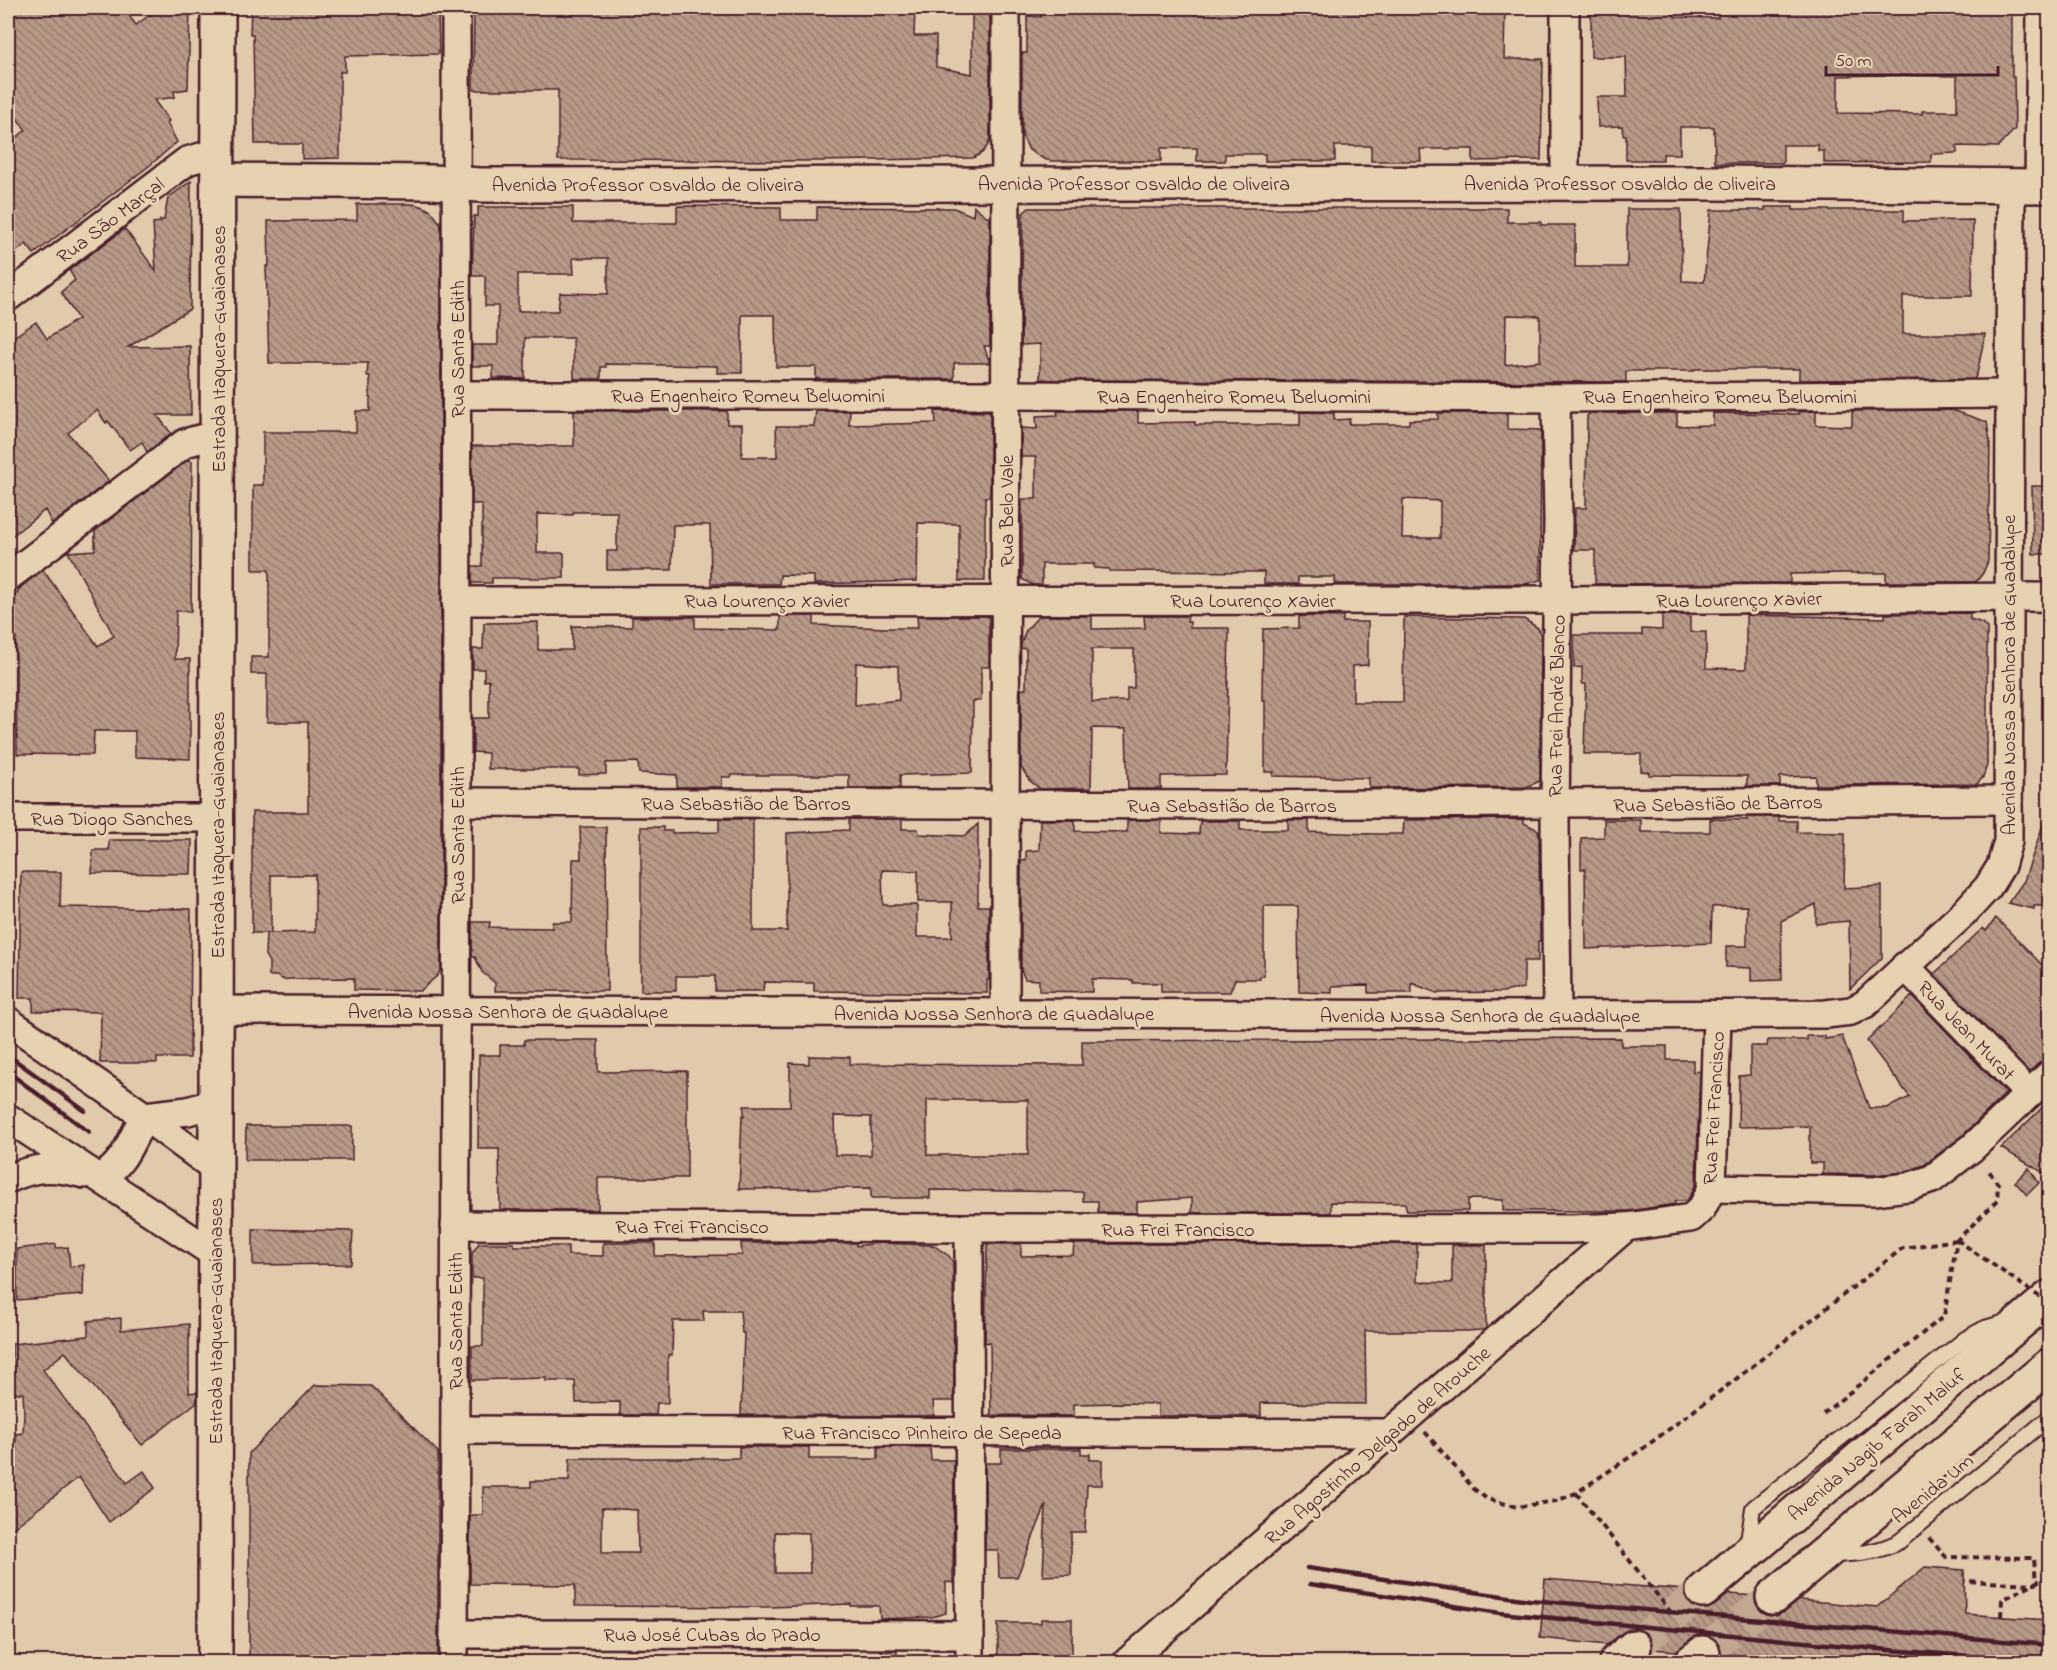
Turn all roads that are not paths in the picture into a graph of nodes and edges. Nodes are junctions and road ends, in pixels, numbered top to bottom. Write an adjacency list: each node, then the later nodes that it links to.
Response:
1 (218, 8): 6 (main road, Estrada Itaquera-Guaianases)
2 (456, 8): 7 (street, Rua Santa Edith)
3 (1006, 8): 8 (street, Rua Belo Vale)
4 (1565, 8): 9 (street)
5 (2041, 8): 10 (street, Avenida Nossa Senhora de Guadalupe)
6 (218, 166): 7 (main road, Avenida Professor Osvaldo de Oliveira); 11 (street, Rua São Marçal); 16 (main road, Estrada Itaquera-Guaianases)
7 (456, 183): 8 (main road, Avenida Professor Osvaldo de Oliveira); 14 (street, Rua Santa Edith)
8 (1006, 183): 9 (main road, Avenida Professor Osvaldo de Oliveira); 13 (street, Rua Belo Vale)
9 (1565, 183): 10 (main road, Avenida Professor Osvaldo de Oliveira)
10 (2033, 186): 12 (street, Avenida Nossa Senhora de Guadalupe)
11 (8, 297)
12 (2010, 394): 15 (street, Rua Engenheiro Romeu Beluomini); 18 (street, Avenida Nossa Senhora de Guadalupe)
13 (1006, 395): 14 (street, Rua Engenheiro Romeu Beluomini); 15 (street, Rua Engenheiro Romeu Beluomini); 20 (street, Rua Belo Vale)
14 (457, 396): 22 (street, Rua Santa Edith)
15 (1556, 398): 21 (street, Rua Frei André Blanco)
16 (218, 434): 17 (street); 28 (main road, Estrada Itaquera-Guaianases)
17 (8, 576)
18 (2008, 596): 19 (street, Rua Lourenço Xavier); 21 (street, Rua Lourenço Xavier); 23 (street, Avenida Nossa Senhora de Guadalupe)
19 (2049, 597)
20 (1006, 599): 21 (street, Rua Lourenço Xavier); 22 (street, Rua Lourenço Xavier); 25 (street, Rua Belo Vale)
21 (1557, 600): 26 (street, Rua Frei André Blanco)
22 (456, 601): 24 (street, Rua Santa Edith)
23 (2008, 800): 26 (street, Rua Sebastião de Barros); 29 (street, Avenida Nossa Senhora de Guadalupe)
24 (457, 802): 25 (street, Rua Sebastião de Barros); 31 (street, Rua Santa Edith)
25 (1005, 804): 26 (street, Rua Sebastião de Barros); 32 (street, Rua Belo Vale)
26 (1555, 804): 33 (street, Rua Frei André Blanco)
27 (8, 818): 28 (street, Rua Diogo Sanches)
28 (216, 818): 30 (main road, Estrada Itaquera-Guaianases)
29 (1905, 966): 34 (street, Avenida Nossa Senhora de Guadalupe); 37 (street, Rua Jean Murat)
30 (217, 1010): 31 (street, Avenida Nossa Senhora de Guadalupe); 38 (main road, Estrada Itaquera-Guaianases)
31 (455, 1010): 32 (street, Avenida Nossa Senhora de Guadalupe); 45 (street, Rua Santa Edith)
32 (1005, 1014): 33 (street, Avenida Nossa Senhora de Guadalupe)
33 (1557, 1015): 34 (street, Avenida Nossa Senhora de Guadalupe)
34 (1717, 1015): 44 (street, Rua Frei Francisco)
35 (8, 1021): 39 (street)
36 (2049, 1074): 37 (street)
37 (2029, 1094): 44 (street)
38 (215, 1103): 39 (street); 41 (main road, Estrada Itaquera-Guaianases)
39 (144, 1116): 41 (street); 42 (street)
40 (8, 1118): 42 (street)
41 (215, 1168): 48 (main road, Estrada Itaquera-Guaianases)
42 (100, 1178): 43 (street); 48 (street)
43 (8, 1179)
44 (1712, 1188): 46 (street, Rua Frei Francisco)
45 (455, 1225): 47 (street, Rua Frei Francisco); 52 (street, Rua Santa Edith)
46 (1626, 1227): 47 (street, Rua Frei Francisco); 54 (street, Rua Agostinho Delgado de Arouche)
47 (969, 1228): 53 (street)
48 (216, 1255): 60 (main road, Estrada Itaquera-Guaianases)
49 (2042, 1305): 56 (main road, Avenida Nagib Farah Maluf)
50 (2049, 1365): 55 (main road)
51 (2049, 1417): 55 (lane, Avenida Um)
52 (455, 1430): 53 (street, Rua Francisco Pinheiro de Sepeda); 58 (street, Rua Santa Edith)
53 (970, 1432): 54 (street, Rua Francisco Pinheiro de Sepeda); 59 (street)
54 (1390, 1433): 63 (street, Rua Agostinho Delgado de Arouche)
55 (1824, 1555): 57 (main road)
56 (1703, 1591)
57 (1773, 1597)
58 (454, 1634): 59 (street, Rua José Cubas do Prado); 61 (street, Rua Santa Edith)
59 (970, 1635): 62 (street)
60 (215, 1662)
61 (454, 1662)
62 (970, 1662)
63 (1127, 1662)

